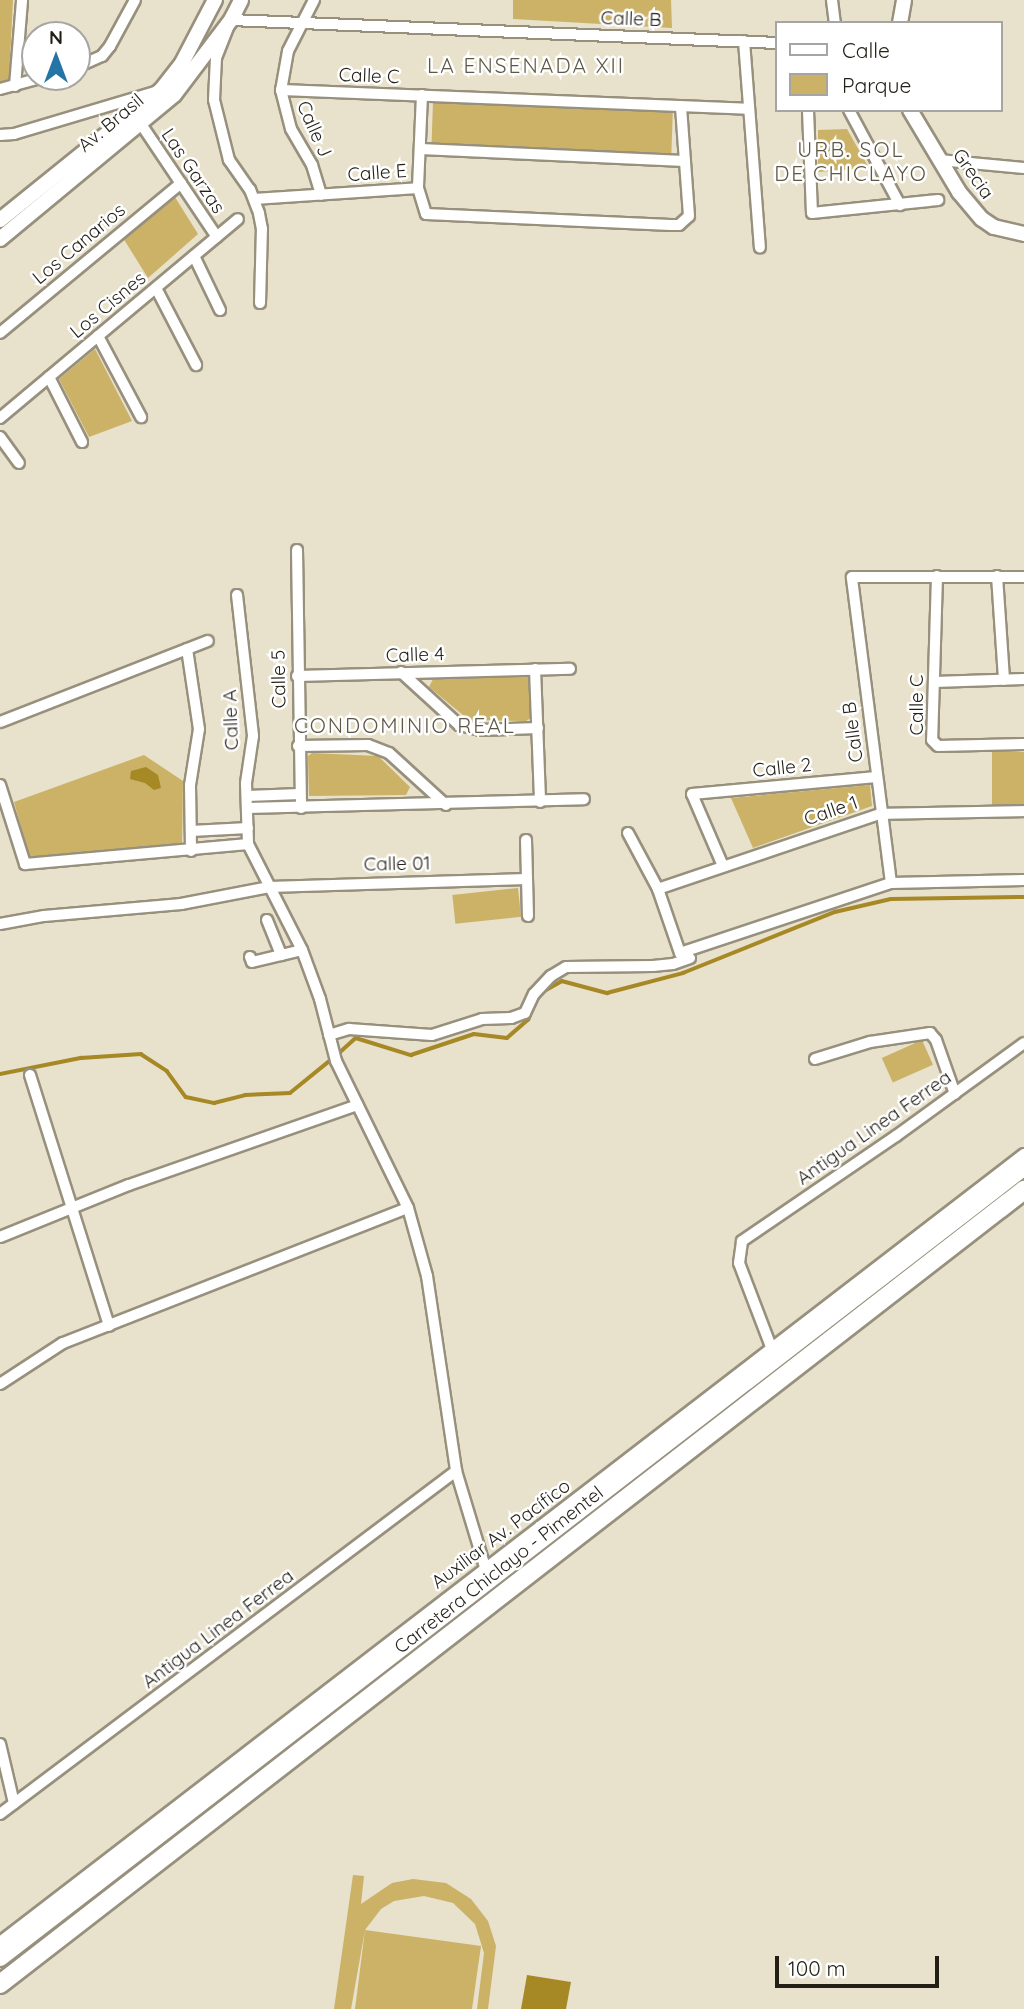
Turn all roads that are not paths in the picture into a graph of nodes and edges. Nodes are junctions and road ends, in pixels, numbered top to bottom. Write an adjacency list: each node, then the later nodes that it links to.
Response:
1 (22, 0): 16 (street)
2 (135, 0): 14 (street)
3 (215, 0): 18 (street, Av. Brasil)
4 (241, 0): 8 (street, Av. Brasil)
5 (314, 0): 11 (street, Calle J)
6 (832, 0): 9 (street)
7 (904, 0): 10 (street)
8 (231, 20): 11 (street, Calle B); 26 (street, Av. Brasil); 35 (street)
9 (835, 21)
10 (900, 21)
11 (302, 23): 12 (street, Calle B); 19 (street, Calle J)
12 (744, 41): 13 (street, Calle B); 22 (street)
13 (776, 43)
14 (91, 63)
15 (21, 84): 16 (street)
16 (15, 86): 17 (street)
17 (0, 89)
18 (161, 90): 27 (street); 39 (street, Av. Brasil)
19 (281, 90): 20 (street, Calle C); 34 (street, Calle J)
20 (422, 95): 21 (street, Calle C); 28 (street)
21 (681, 106): 22 (street, Calle C); 30 (street)
22 (749, 109): 43 (street)
23 (808, 112): 37 (street)
24 (850, 112): 37 (street)
25 (911, 112): 29 (street, Grecia)
26 (141, 124): 32 (street, Las Garzas); 42 (street, Av. Brasil)
27 (0, 135)
28 (420, 149): 30 (street); 33 (street)
29 (940, 160): 31 (street); 40 (street, Grecia)
30 (685, 161): 33 (street)
31 (1024, 168)
32 (181, 183): 41 (street, Las Garzas); 48 (street, Los Canarios)
33 (418, 188): 34 (street, Calle E)
34 (321, 195): 35 (street, Calle E)
35 (254, 199): 46 (street)
36 (938, 200): 37 (street)
37 (900, 205)
38 (238, 219): 41 (street, Los Cisnes)
39 (0, 220)
40 (1024, 233)
41 (217, 237): 44 (street, Los Cisnes)
42 (0, 239)
43 (760, 247)
44 (194, 256): 45 (street, Los Cisnes); 47 (street)
45 (156, 288): 49 (street, Los Cisnes); 50 (street)
46 (260, 303)
47 (219, 310)
48 (0, 333)
49 (99, 336): 51 (street, Los Cisnes); 52 (street)
50 (197, 365)
51 (49, 377): 53 (street, Los Cisnes); 55 (street)
52 (141, 417)
53 (0, 418)
54 (0, 437): 56 (street)
55 (82, 442)
56 (19, 463)
57 (297, 550): 67 (street, Calle 5)
58 (937, 576): 59 (street); 70 (street, Calle C); 75 (street, Calle B)
59 (997, 576): 60 (street); 69 (street)
60 (1024, 577)
61 (237, 594): 78 (street, Calle A)
62 (208, 641): 63 (street)
63 (187, 649): 71 (street); 87 (street)
64 (535, 669): 65 (street, Calle 4); 66 (street, Calle 4); 72 (street)
65 (570, 669)
66 (401, 672): 67 (street, Calle 4); 72 (street)
67 (296, 676): 74 (street, Calle 5)
68 (1024, 679): 69 (street)
69 (1004, 680): 70 (street)
70 (934, 682): 73 (street, Calle C)
71 (0, 722)
72 (538, 728): 80 (street)
73 (1024, 744)
74 (298, 746): 77 (street, Calle 5); 81 (street)
75 (876, 776): 85 (street, Calle B); 92 (street, Calle 2)
76 (0, 785): 91 (street)
77 (300, 794): 78 (street); 83 (street, Calle 5)
78 (247, 796): 82 (street, Calle A)
79 (584, 799): 80 (street)
80 (540, 802): 81 (street)
81 (446, 805): 83 (street)
82 (247, 808): 83 (street); 86 (street, Calle A)
83 (301, 808)
84 (1024, 811): 85 (street, Calle 1)
85 (880, 814): 92 (street, Calle 1); 95 (street, Calle B)
86 (248, 828): 87 (street); 90 (street, Calle A)
87 (191, 831): 91 (street)
88 (628, 833): 97 (street)
89 (526, 840): 93 (street)
90 (248, 844): 91 (street); 96 (street)
91 (191, 851)
92 (723, 866): 97 (street, Calle 1)
93 (527, 879): 96 (street, Calle 01); 98 (street)
94 (1024, 880): 95 (street)
95 (891, 883): 97 (street)
96 (269, 887): 100 (street, Calle 01); 101 (street)
97 (658, 889)
98 (528, 916)
99 (267, 920): 102 (street)
100 (0, 924)
101 (302, 950): 102 (street); 105 (street)
102 (281, 955): 103 (street)
103 (250, 957)
104 (690, 958): 105 (street)
105 (330, 1040): 110 (street)
106 (1024, 1043): 109 (street, Antigua Linea Ferrea)
107 (815, 1059): 109 (street)
108 (30, 1075): 114 (street)
109 (956, 1094): 118 (street, Antigua Linea Ferrea)
110 (357, 1105): 114 (street); 115 (street)
111 (1024, 1154): 118 (street)
112 (1024, 1166): 118 (main road, Carretera Chiclayo - Pimentel)
113 (1024, 1190): 123 (main road, Carretera Chiclayo - Pimentel)
114 (72, 1208): 116 (street); 117 (street)
115 (408, 1208): 117 (street); 120 (street)
116 (0, 1237)
117 (109, 1326): 119 (street)
118 (773, 1352): 121 (main road, Carretera Chiclayo - Pimentel)
119 (0, 1384)
120 (456, 1471): 121 (street); 125 (street, Antigua Linea Ferrea)
121 (487, 1574): 122 (main road, Carretera Chiclayo - Pimentel); 127 (street, Auxiliar Av. Pacífico)
122 (337, 1699): 123 (main road); 128 (main road, Carretera Chiclayo - Pimentel)
123 (350, 1713): 129 (main road, Carretera Chiclayo - Pimentel)
124 (0, 1744): 125 (street)
125 (14, 1803): 126 (street, Antigua Linea Ferrea)
126 (0, 1814)
127 (0, 1942)
128 (0, 1957)
129 (0, 1984)

